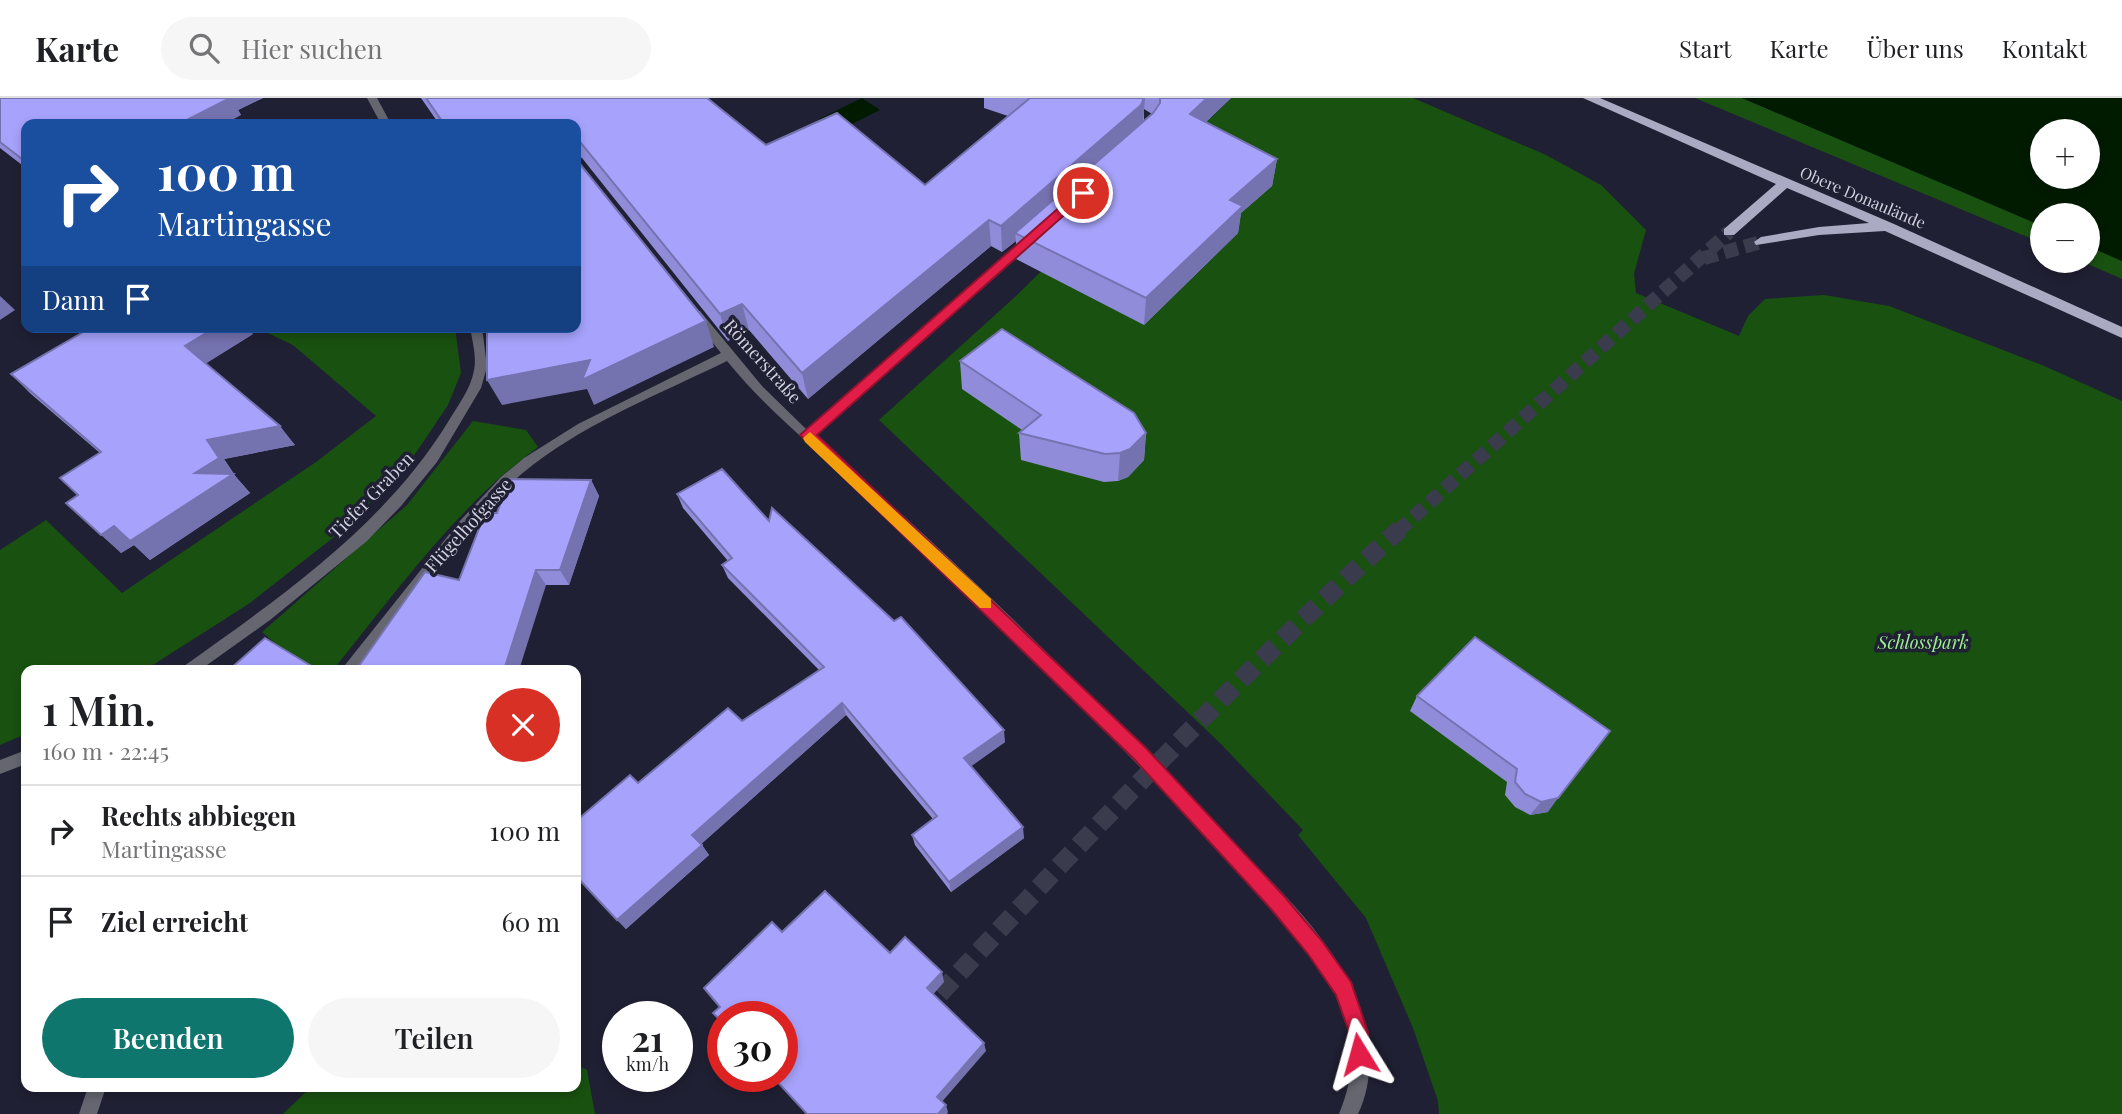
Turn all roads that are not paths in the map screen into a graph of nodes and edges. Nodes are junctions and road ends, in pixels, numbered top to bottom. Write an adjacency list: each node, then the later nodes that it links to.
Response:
1 (372, 98): 3 (street)
2 (1589, 98): 4 (main road, Obere Donaulände)
3 (383, 119)
4 (1784, 183): 5 (main road, Obere Donaulände); 7 (main road)
5 (1889, 227): 8 (main road); 11 (main road, Obere Donaulände)
6 (1042, 230): 13 (street)
7 (1729, 232)
8 (1761, 242)
9 (686, 301): 12 (street, Römerstraße)
10 (477, 333): 14 (street, Tiefer Graben)
11 (2122, 333)
12 (728, 355): 13 (street, Römerstraße); 15 (street, Flügelhofgasse)
13 (807, 435): 20 (street, Römerstraße)
14 (196, 665)
15 (352, 665)
16 (21, 759): 17 (street)
17 (0, 768)
18 (95, 1092): 19 (street)
19 (88, 1114)
20 (1348, 1114)

